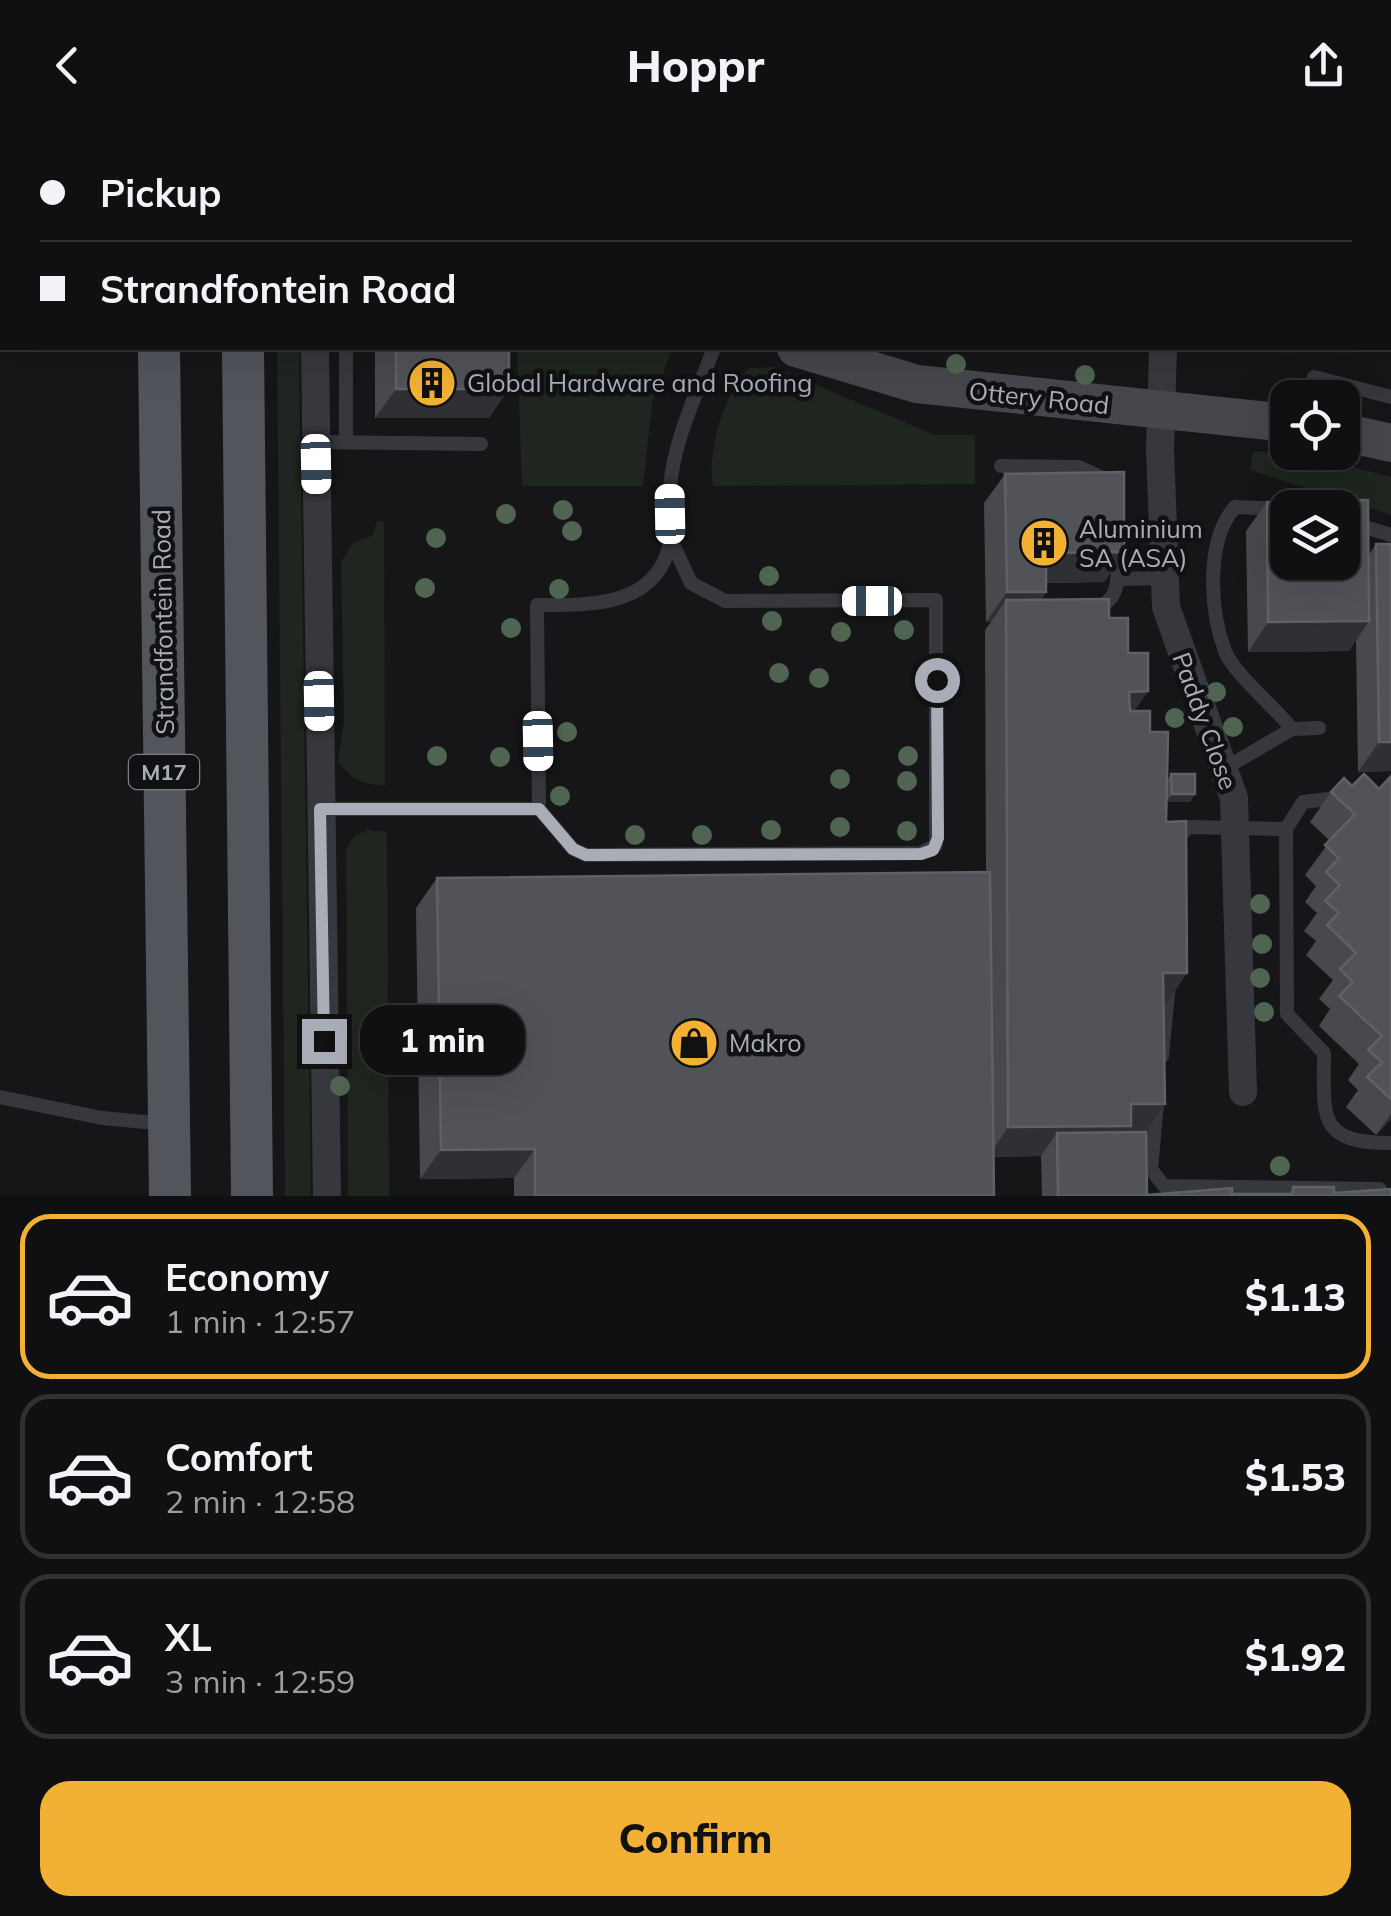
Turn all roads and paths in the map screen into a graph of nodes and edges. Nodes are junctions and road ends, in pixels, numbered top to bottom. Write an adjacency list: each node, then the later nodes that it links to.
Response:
1 (159, 350): 41 (main road, Strandfontein Road / M17)
2 (243, 350): 45 (main road)
3 (315, 350): 13 (street)
4 (346, 350): 14 (lane)
5 (713, 350): 23 (lane)
6 (803, 350): 10 (street, Ottery Road)
7 (1163, 350): 10 (street, Paddy Close)
8 (1314, 378): 9 (lane)
9 (1391, 398)
10 (1161, 411): 11 (street, Ottery Road); 24 (street, Paddy Close)
11 (1270, 421)
12 (1360, 436): 15 (street)
13 (316, 442): 14 (lane); 31 (street)
14 (346, 442): 16 (lane)
15 (1391, 443)
16 (481, 444)
17 (1002, 466): 18 (lane)
18 (1117, 495)
19 (1270, 508): 28 (lane)
20 (1360, 526): 22 (lane)
21 (1117, 529): 25 (lane)
22 (1391, 535)
23 (670, 540): 32 (lane); 32 (lane)
24 (1163, 578): 25 (lane); 29 (street, Paddy Close)
25 (1118, 579): 26 (lane)
26 (1078, 609)
27 (1319, 728): 28 (lane)
28 (1292, 729): 29 (lane)
29 (1226, 767): 33 (street, Paddy Close)
30 (1357, 796): 34 (lane)
31 (320, 809): 32 (lane); 46 (street)
32 (539, 809)
33 (1237, 828): 34 (lane); 35 (lane); 38 (street, Paddy Close)
34 (1286, 829): 42 (lane)
35 (1169, 856)
36 (1169, 965): 37 (lane)
37 (1159, 1076)
38 (1243, 1092)
39 (1158, 1094): 43 (lane)
40 (0, 1097): 41 (lane)
41 (170, 1124): 44 (main road, Strandfontein Road / M17)
42 (1391, 1142)
43 (1380, 1188)
44 (170, 1196)
45 (252, 1196)
46 (326, 1196)

